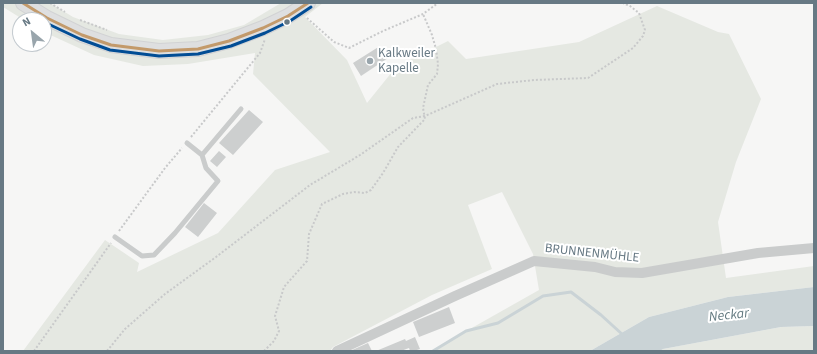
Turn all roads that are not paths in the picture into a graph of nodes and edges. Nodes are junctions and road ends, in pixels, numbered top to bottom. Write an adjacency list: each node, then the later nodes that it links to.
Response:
1 (23, 3): 2 (street)
2 (304, 6)
3 (241, 109): 5 (lane)
4 (187, 143): 5 (lane)
5 (202, 155): 6 (lane)
6 (115, 237)
7 (814, 248): 8 (street, BRUNNENMÜHLE)
8 (337, 351)

